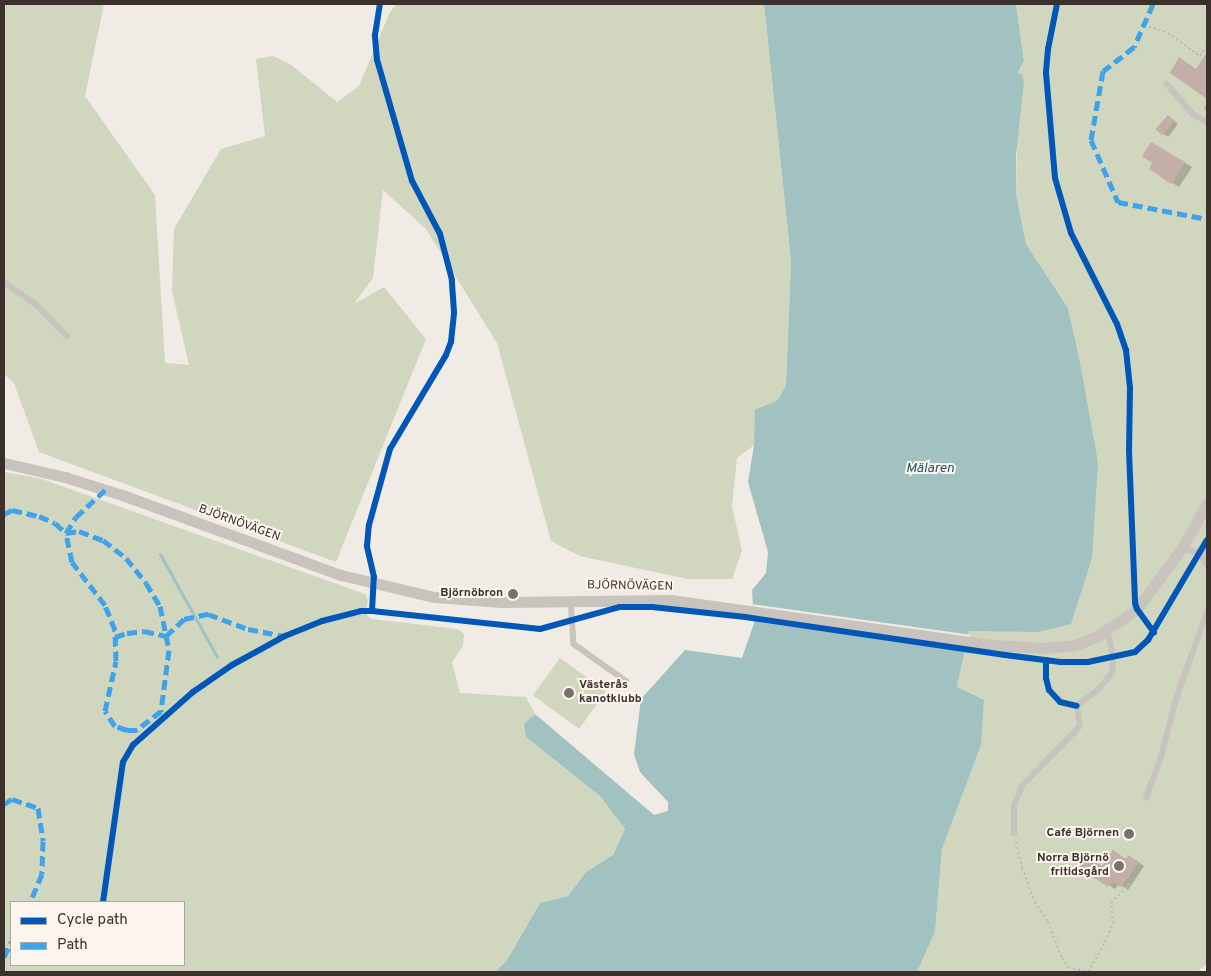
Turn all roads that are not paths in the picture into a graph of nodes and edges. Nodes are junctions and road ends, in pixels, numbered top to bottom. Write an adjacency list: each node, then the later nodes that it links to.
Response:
1 (1167, 84): 2 (lane)
2 (1207, 122)
3 (4, 282): 4 (lane)
4 (67, 336)
5 (4, 463): 11 (street, BJÖRNÖVÄGEN)
6 (1207, 503): 7 (street, BJÖRNÖVÄGEN)
7 (1182, 548): 9 (lane); 13 (street, BJÖRNÖVÄGEN)
8 (1207, 549): 9 (lane)
9 (1200, 553): 10 (lane)
10 (1207, 564)
11 (572, 600): 13 (street, BJÖRNÖVÄGEN); 14 (lane)
12 (1207, 612): 15 (lane)
13 (1107, 631): 16 (lane)
14 (626, 680)
15 (1146, 798)
16 (1014, 834)

